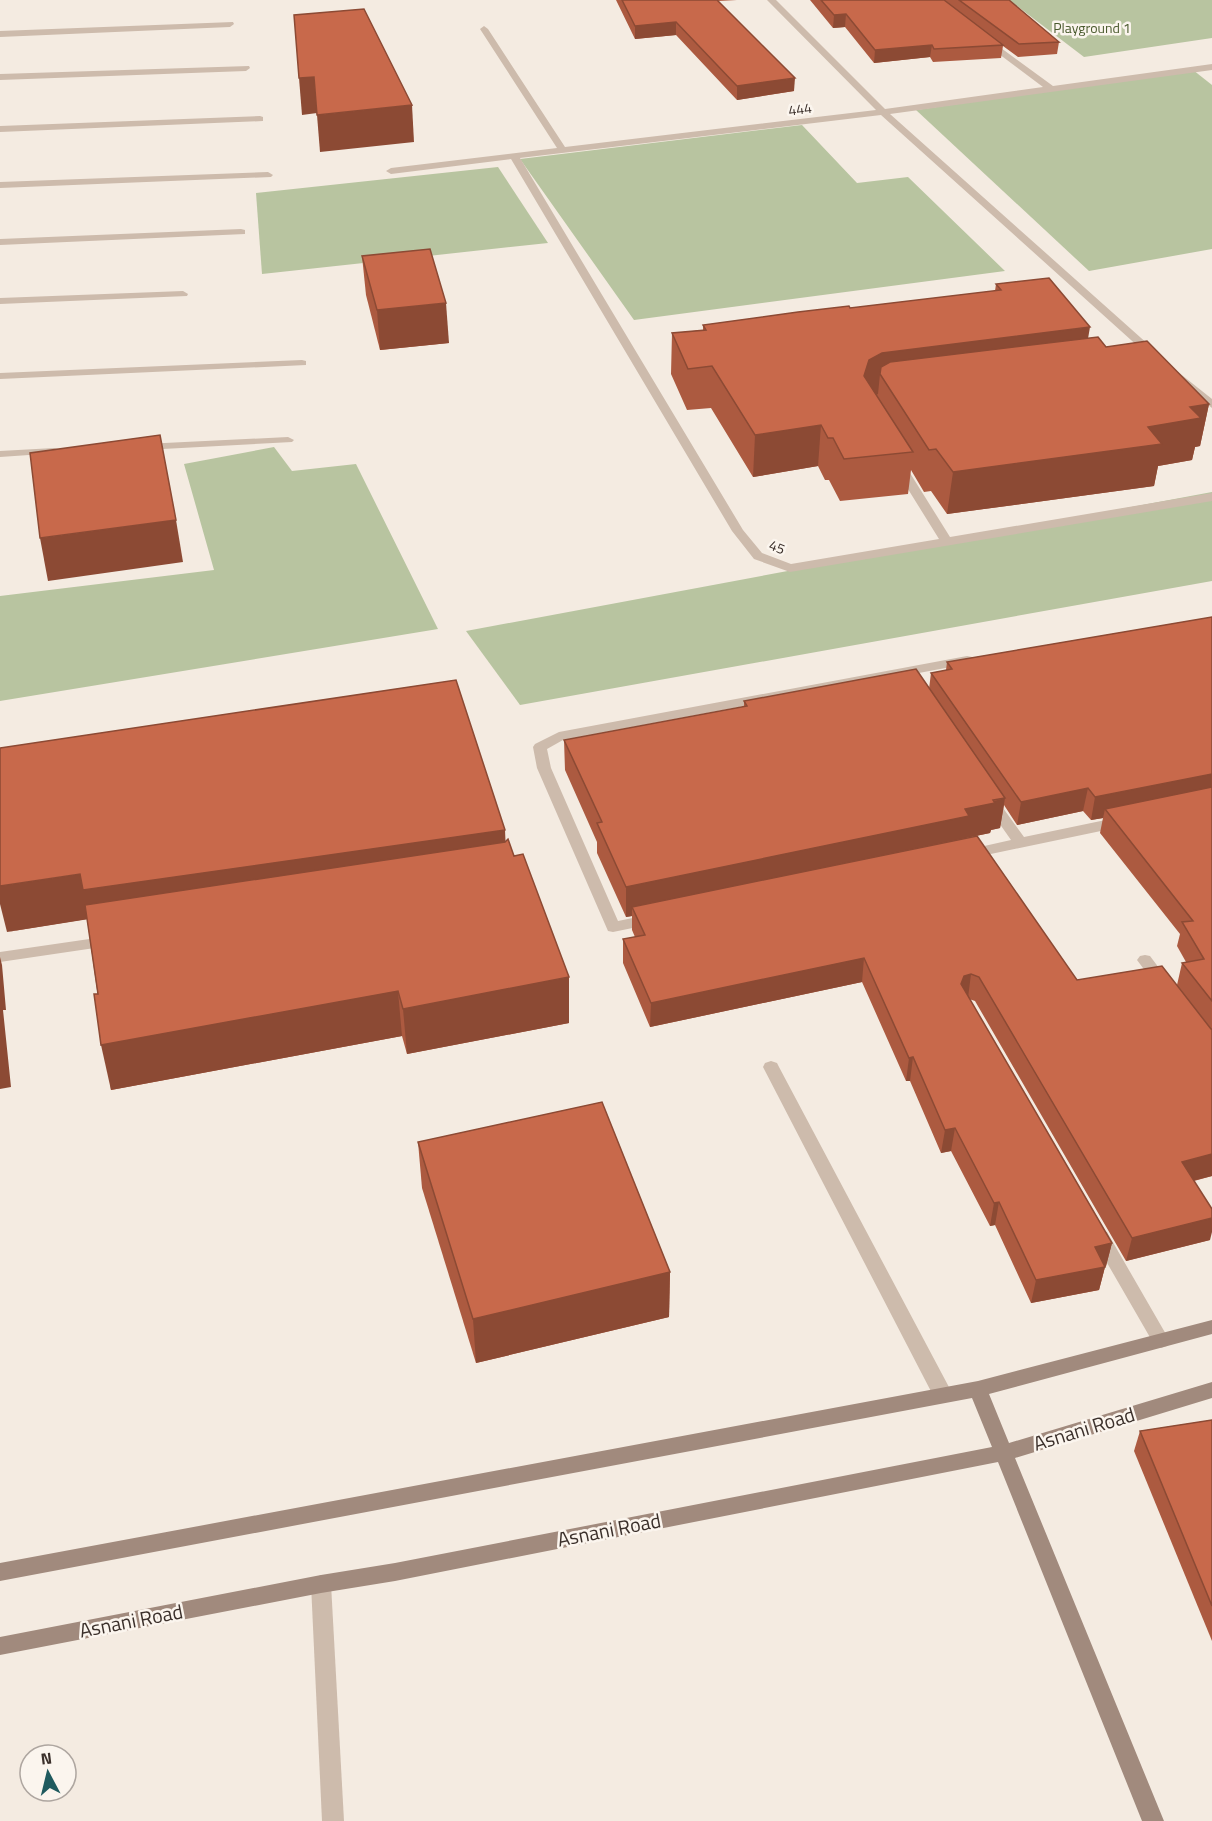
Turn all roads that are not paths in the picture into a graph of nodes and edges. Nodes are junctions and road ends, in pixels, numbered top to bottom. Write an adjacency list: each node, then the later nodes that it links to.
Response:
1 (771, 0): 10 (street)
2 (230, 24): 4 (street)
3 (484, 29): 13 (street)
4 (0, 34)
5 (978, 34): 9 (street)
6 (1212, 67): 9 (street, 444)
7 (246, 68): 8 (street)
8 (0, 77)
9 (1051, 89): 10 (street, 444)
10 (883, 112): 13 (street, 444); 23 (street)
11 (260, 119): 12 (street)
12 (0, 129)
13 (563, 151): 14 (street, 444)
14 (514, 156): 15 (street, 444); 33 (street, 45)
15 (391, 171)
16 (268, 175): 17 (street)
17 (0, 184)
18 (241, 232): 19 (street)
19 (0, 242)
20 (183, 294): 21 (street)
21 (0, 301)
22 (302, 363): 25 (street)
23 (1152, 365)
24 (1172, 370): 26 (street)
25 (0, 376)
26 (1212, 405)
27 (288, 440): 28 (street)
28 (127, 447)
29 (69, 450): 30 (street)
30 (0, 454)
31 (892, 454): 33 (street)
32 (1212, 497): 33 (street, 45)
33 (947, 542)
34 (982, 657): 39 (street)
35 (981, 786): 37 (street)
36 (1133, 819): 37 (street)
37 (1020, 843): 38 (street)
38 (950, 857)
39 (671, 915)
40 (128, 938): 41 (street)
41 (0, 957)
42 (1145, 960): 43 (street)
43 (1172, 995)
44 (771, 1067): 50 (street)
45 (1091, 1221): 47 (street)
46 (1212, 1328): 47 (street)
47 (1161, 1341): 48 (street)
48 (978, 1389): 50 (street); 51 (street)
49 (1212, 1390): 51 (street, Asnani Road)
50 (943, 1395): 52 (street)
51 (1004, 1453): 53 (street, Asnani Road); 56 (street)
52 (0, 1572)
53 (321, 1584): 54 (street, Asnani Road); 55 (street)
54 (0, 1646)
55 (333, 1821)
56 (1154, 1821)

